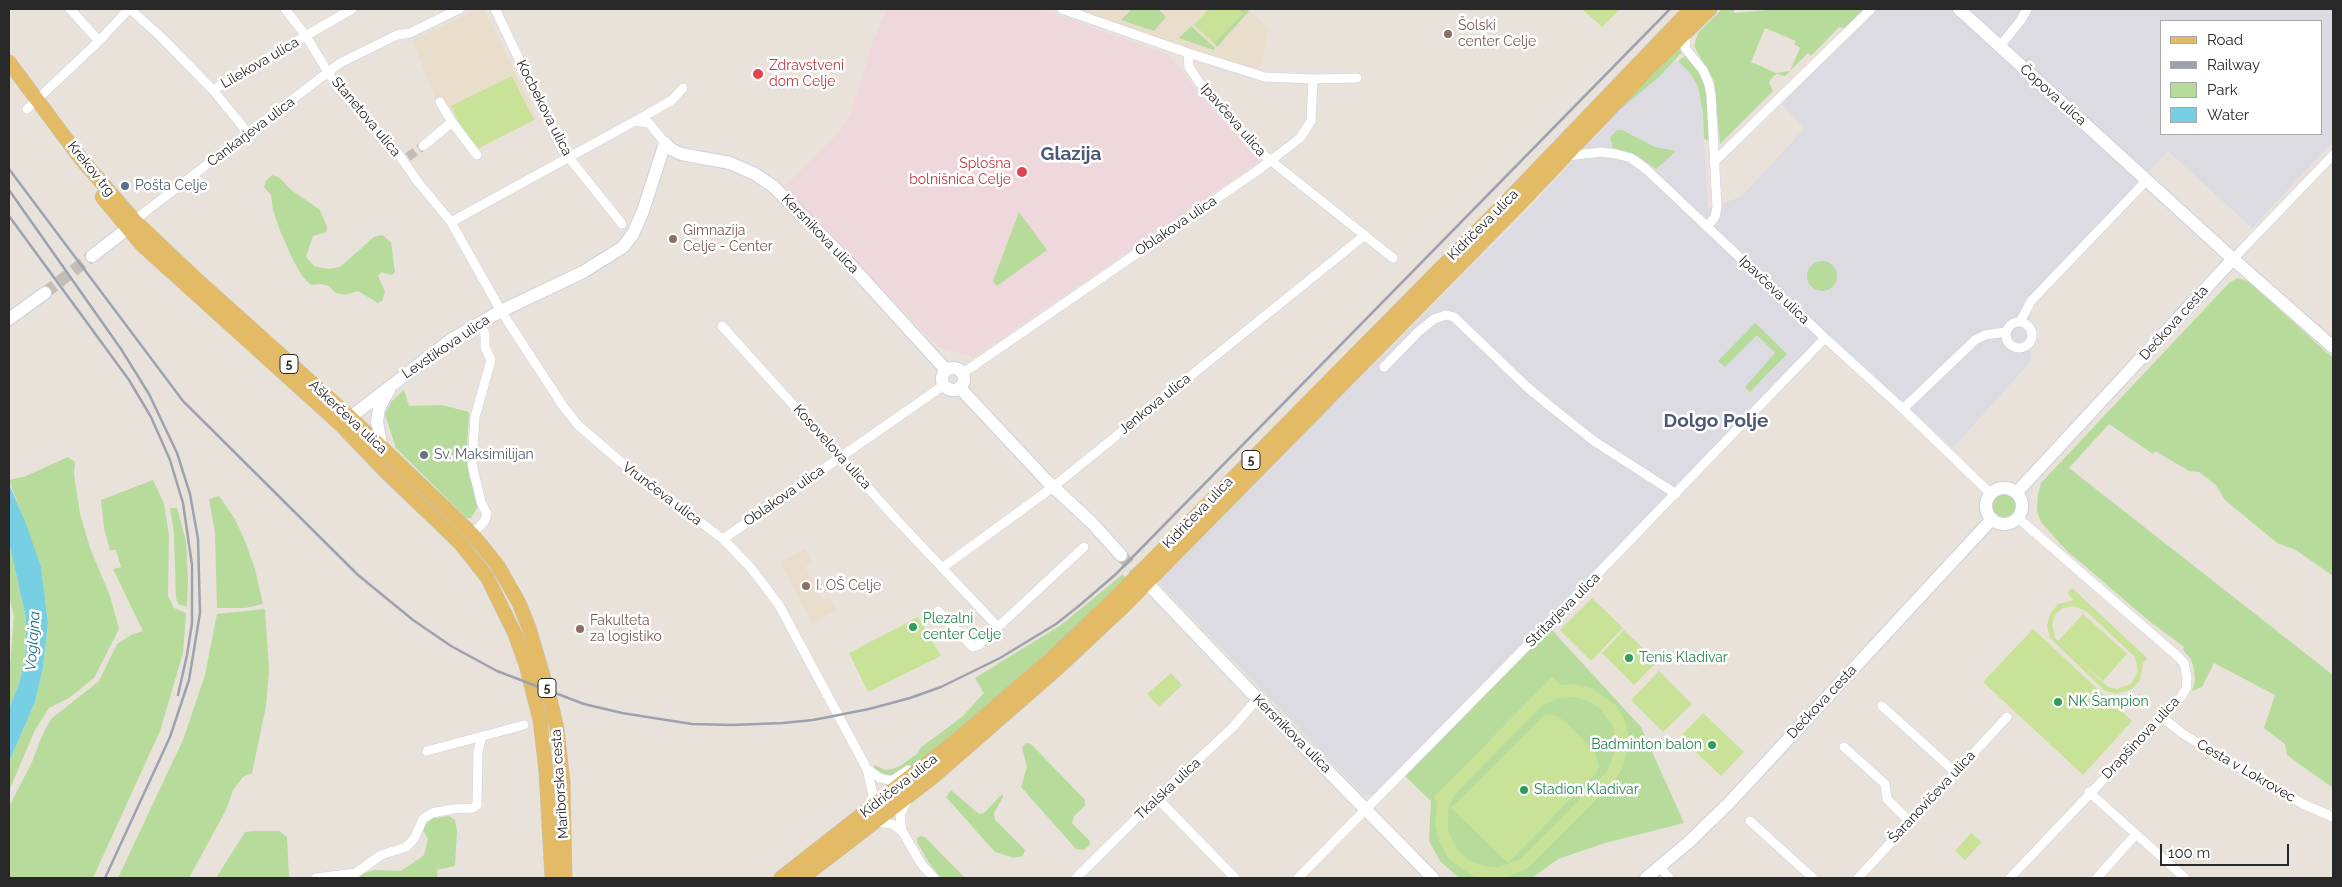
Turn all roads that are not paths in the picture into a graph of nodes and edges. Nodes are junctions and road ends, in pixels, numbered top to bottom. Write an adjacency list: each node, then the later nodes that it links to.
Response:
1 (70, 9): 15 (street)
2 (129, 9): 15 (street); 24 (street)
3 (285, 9): 14 (street, Stanetova ulica)
4 (352, 9): 14 (street, Lilekova ulica)
5 (459, 9): 19 (street, Cankarjeva ulica)
6 (495, 9): 36 (street, Kocbekova ulica)
7 (1062, 9): 17 (street)
8 (1691, 9): 87 (main road, Kidričeva ulica / 5)
9 (1710, 9): 13 (main road, Kidričeva ulica / 5)
10 (1871, 9): 35 (street)
11 (1959, 9): 16 (street, Čopova ulica)
12 (2026, 9): 16 (street)
13 (1686, 34): 34 (main road, Kidričeva ulica / 5); 35 (street)
14 (306, 36): 19 (street, Stanetova ulica); 24 (street, Lilekova ulica)
15 (99, 41): 26 (street)
16 (2000, 46): 38 (street, Čopova ulica)
17 (1188, 53): 22 (street, Ipavčeva ulica); 37 (street, Ipavčeva ulica)
18 (9, 62): 26 (main road, 5)
19 (328, 72): 29 (street, Cankarjeva ulica); 39 (street, Stanetova ulica)
20 (9, 77): 26 (main road, 5)
21 (1357, 78): 22 (street)
22 (1313, 79): 37 (street, Oblakova ulica)
23 (683, 88): 27 (street)
24 (213, 90): 29 (street)
25 (440, 102): 28 (street)
26 (32, 105): 41 (main road, Krekov trg / 5); 41 (main road, Krekov trg / 5)
27 (635, 121): 30 (street); 36 (street)
28 (452, 122): 31 (street); 32 (street)
29 (248, 133): 41 (street, Cankarjeva ulica)
30 (665, 143): 48 (street, Levstikova ulica); 57 (street, Kersnikova ulica)
31 (423, 146)
32 (477, 155)
33 (2333, 155): 46 (street, Dečkova cesta)
34 (1566, 156): 42 (street, Ipavčeva ulica); 92 (main road, Kidričeva ulica / 5)
35 (1714, 157): 42 (street)
36 (568, 159): 39 (street); 40 (street, Kocbekova ulica)
37 (1269, 161): 43 (street, Ipavčeva ulica); 58 (street, Oblakova ulica)
38 (2147, 180): 46 (street, Čopova ulica); 50 (street)
39 (451, 222): 48 (street, Vrunčeva ulica)
40 (622, 224)
41 (131, 225): 44 (street); 63 (main road, Aškerčeva ulica / 5)
42 (1707, 227): 54 (street, Ipavčeva ulica)
43 (1365, 235): 45 (street, Ipavčeva ulica); 66 (street, Jenkova ulica)
44 (92, 256)
45 (1393, 258)
46 (2233, 258): 55 (street, Čopova ulica); 67 (street, Dečkova cesta)
47 (45, 293): 49 (street)
48 (501, 311): 51 (street, Levstikova ulica); 73 (street, Vrunčeva ulica)
49 (9, 319)
50 (2020, 322): 53 (street); 53 (street)
51 (479, 323): 59 (street, Levstikova ulica); 72 (street)
52 (722, 326): 65 (street, Kosovelova ulica)
53 (2006, 332): 62 (street)
54 (1825, 338): 62 (street, Ipavčeva ulica); 69 (street, Stritarjeva ulica)
55 (2333, 347)
56 (1384, 367): 69 (street)
57 (946, 370): 58 (street); 60 (street)
58 (963, 372): 61 (street)
59 (394, 382): 63 (street, Levstikova ulica); 64 (street)
60 (944, 385): 61 (street); 65 (street, Oblakova ulica)
61 (960, 388): 66 (street)
62 (1903, 409): 68 (street, Ipavčeva ulica)
63 (345, 421): 64 (main road, Aškerčeva ulica / 5); 74 (main road, Aškerčeva ulica / 5)
64 (382, 449): 72 (main road, Aškerčeva ulica / 5)
65 (841, 457): 73 (street, Oblakova ulica); 77 (street, Kosovelova ulica)
66 (1053, 487): 76 (street); 77 (street, Jenkova ulica)
67 (2017, 492): 68 (street); 70 (street)
68 (1990, 493): 71 (street)
69 (1676, 494): 95 (street, Stritarjeva ulica)
70 (2018, 518): 71 (street); 84 (street, Drapšinova ulica)
71 (1992, 519): 103 (street, Dečkova cesta)
72 (472, 534): 106 (main road, Mariborska cesta / 5)
73 (723, 538): 90 (street, Vrunčeva ulica)
74 (460, 543): 105 (main road, Mariborska cesta / 5)
75 (1084, 547): 80 (street)
76 (1122, 555)
77 (942, 568): 80 (street, Kosovelova ulica)
78 (1152, 588): 81 (street, Kersnikova ulica)
79 (938, 611): 80 (street)
80 (998, 627)
81 (1257, 699): 94 (street, Tkalska ulica); 95 (street, Kersnikova ulica)
82 (1882, 706): 91 (street)
83 (2007, 717): 91 (street, Šaranovičeva ulica)
84 (2163, 718): 93 (street, Drapšinova ulica); 96 (street, Cesta v Lokrovec)
85 (524, 725): 86 (street)
86 (482, 736): 89 (street); 104 (street)
87 (959, 738): 90 (street); 100 (main road, Kidričeva ulica / 5)
88 (1844, 747): 98 (street)
89 (427, 751)
90 (866, 769): 100 (street, Vrunčeva ulica)
91 (1955, 772): 98 (street, Šaranovičeva ulica)
92 (916, 790): 99 (main road, Kidričeva ulica / 5); 101 (street)
93 (2090, 792): 102 (street); 118 (street, Drapšinova ulica)
94 (1157, 798): 110 (street, Tkalska ulica); 111 (street)
95 (1366, 808): 112 (street, Stritarjeva ulica); 113 (street, Kersnikova ulica)
96 (2333, 817)
97 (1750, 821): 116 (street)
98 (1909, 821): 117 (street, Šaranovičeva ulica)
99 (874, 822): 101 (street); 108 (main road, Kidričeva ulica / 5)
100 (840, 832): 107 (main road, Kidričeva ulica / 5)
101 (902, 832): 109 (street)
102 (2136, 834): 119 (street); 120 (street)
103 (1660, 867): 114 (street, Dečkova cesta); 115 (street)
104 (316, 878)
105 (552, 878)
106 (565, 878)
107 (781, 878)
108 (802, 878)
109 (934, 878)
110 (1076, 878)
111 (1235, 878)
112 (1298, 878)
113 (1433, 878)
114 (1646, 878)
115 (1669, 878)
116 (1813, 878)
117 (1858, 878)
118 (2010, 878)
119 (2097, 878)
120 (2184, 878)

